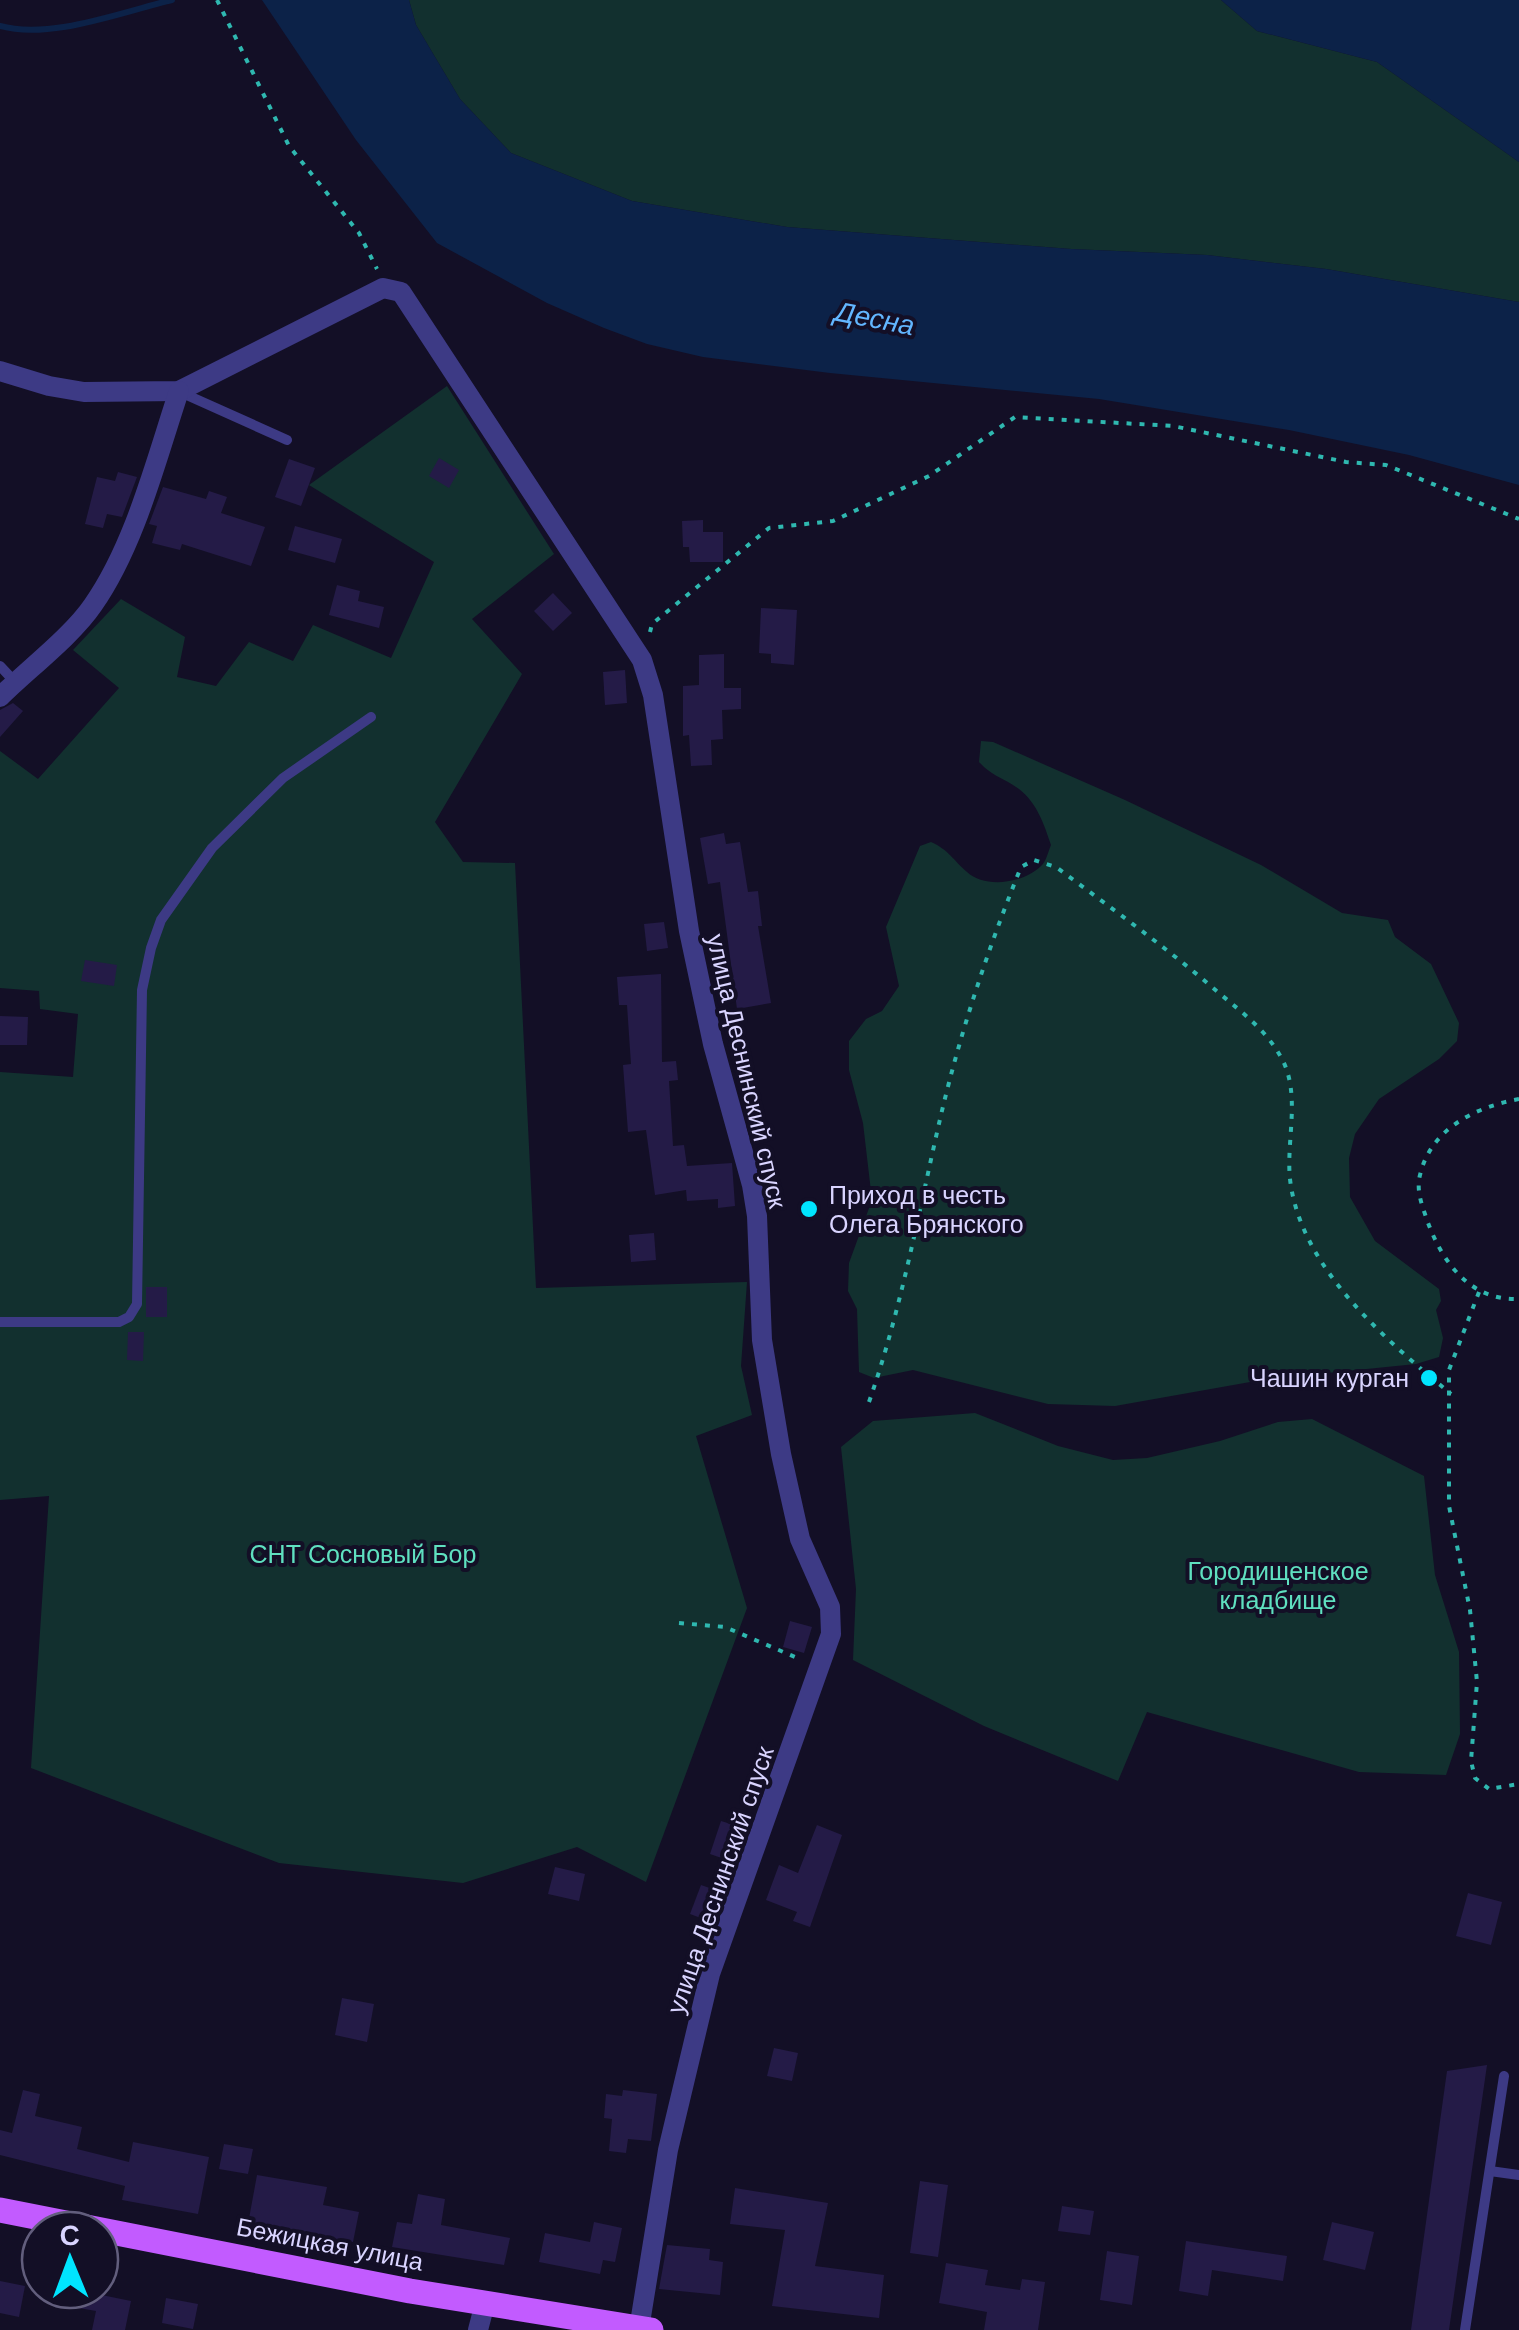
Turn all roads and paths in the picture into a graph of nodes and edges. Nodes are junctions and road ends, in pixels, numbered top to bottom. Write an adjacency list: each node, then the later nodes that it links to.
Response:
1 (218, 0): 2 (path)
2 (383, 288): 4 (street); 7 (street, улица Деснинский спуск)
3 (0, 370): 4 (street)
4 (179, 391): 5 (lane); 8 (street)
5 (287, 440)
6 (1519, 519): 7 (path)
7 (642, 660): 17 (street, улица Деснинский спуск)
8 (5, 682)
9 (370, 717): 13 (lane)
10 (1519, 1099): 11 (path)
11 (1479, 1292): 12 (path); 14 (path)
12 (1519, 1299)
13 (0, 1322)
14 (1450, 1394): 15 (path); 18 (path)
15 (869, 1402)
16 (679, 1623): 17 (path)
17 (820, 1667): 24 (street, улица Деснинский спуск)
18 (1519, 1784)
19 (1504, 2076): 20 (lane)
20 (1490, 2170): 21 (lane); 26 (lane)
21 (1519, 2175)
22 (0, 2210): 23 (main road, Бежицкая улица)
23 (485, 2303): 24 (main road, Бежицкая улица); 25 (street)
24 (645, 2329)
25 (478, 2330)
26 (1465, 2330)

